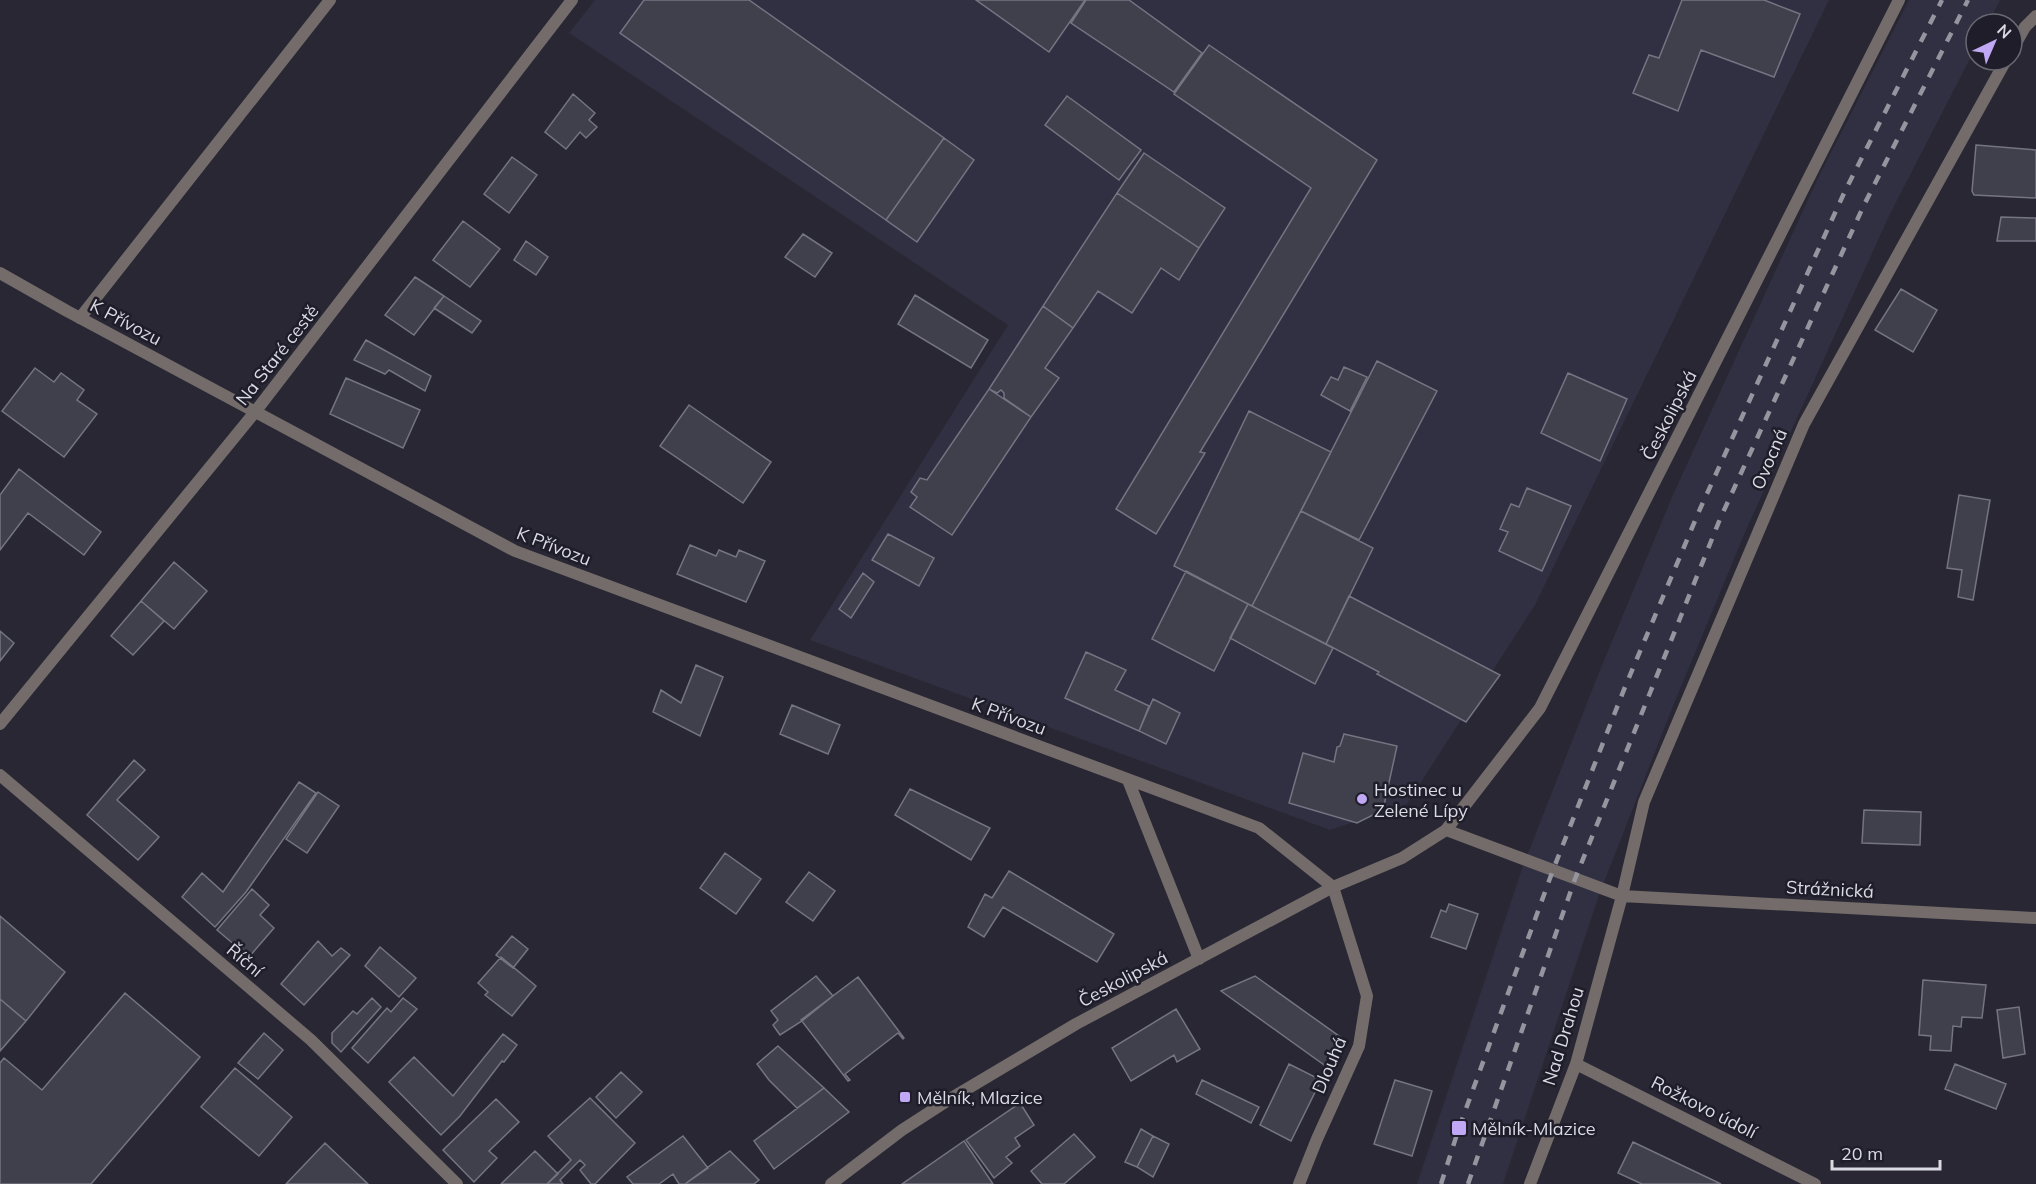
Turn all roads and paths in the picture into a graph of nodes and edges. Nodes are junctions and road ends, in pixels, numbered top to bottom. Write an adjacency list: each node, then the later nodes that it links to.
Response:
1 (330, 0): 8 (street)
2 (573, 0): 9 (street, Na Staré cestě)
3 (1899, 0): 13 (street, Českolipská)
4 (2036, 16): 5 (street)
5 (2024, 29)
6 (1999, 72): 15 (street, Ovocná)
7 (0, 273): 8 (street, K Přívozu)
8 (80, 318): 9 (street, K Přívozu)
9 (255, 412): 10 (street, Na Staré cestě); 12 (street, K Přívozu)
10 (0, 724)
11 (0, 775): 19 (street, Říční)
12 (1128, 780): 14 (street, K Přívozu); 17 (street)
13 (1446, 830): 14 (street, Českolipská); 15 (street)
14 (1333, 887): 17 (street, Českolipská); 21 (street, Dlouhá)
15 (1622, 896): 16 (street, Strážnická); 18 (street, Nad Drahou)
16 (2036, 918)
17 (1199, 959): 20 (street, Českolipská)
18 (1576, 1064): 22 (street, Nad Drahou); 23 (street, Rožkovo údolí)
19 (457, 1184)
20 (831, 1184)
21 (1299, 1184)
22 (1530, 1184)
23 (1815, 1184)

